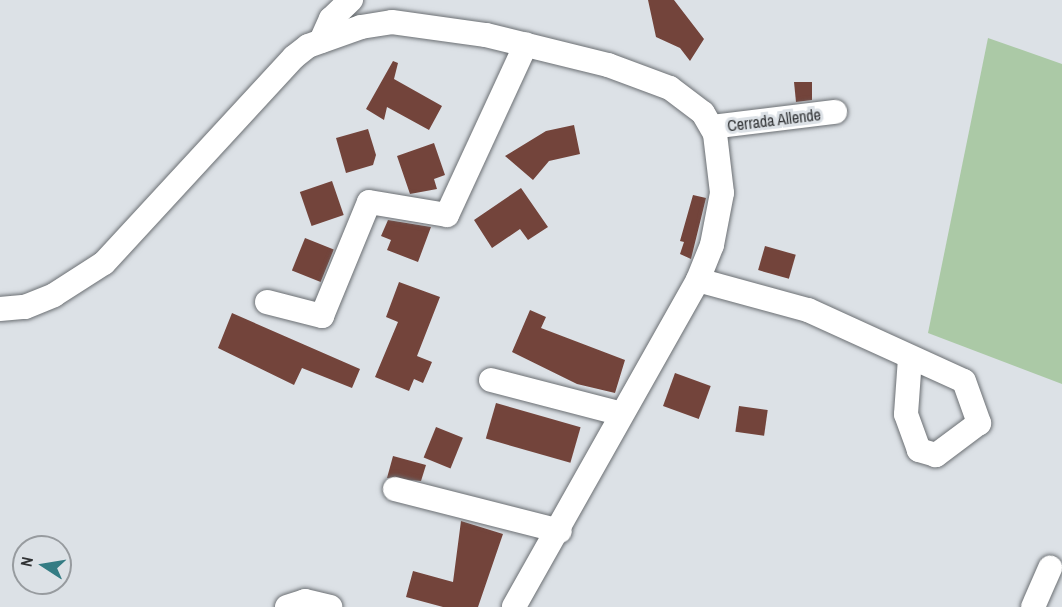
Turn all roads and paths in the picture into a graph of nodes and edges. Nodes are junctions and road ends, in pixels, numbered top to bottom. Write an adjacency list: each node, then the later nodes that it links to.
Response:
1 (351, 0): 2 (street)
2 (321, 41): 3 (street); 8 (street)
3 (526, 44): 5 (street); 7 (street)
4 (835, 112): 5 (street, Cerrada Allende)
5 (712, 128): 6 (street)
6 (698, 280): 9 (street); 11 (street)
7 (267, 302)
8 (0, 309)
9 (910, 358)
10 (491, 380): 11 (street)
11 (622, 414): 13 (street)
12 (395, 489): 13 (street)
13 (560, 531): 17 (street)
14 (1050, 568): 18 (street)
15 (287, 607): 16 (street)
16 (330, 607)
17 (514, 607)
18 (1033, 607)

